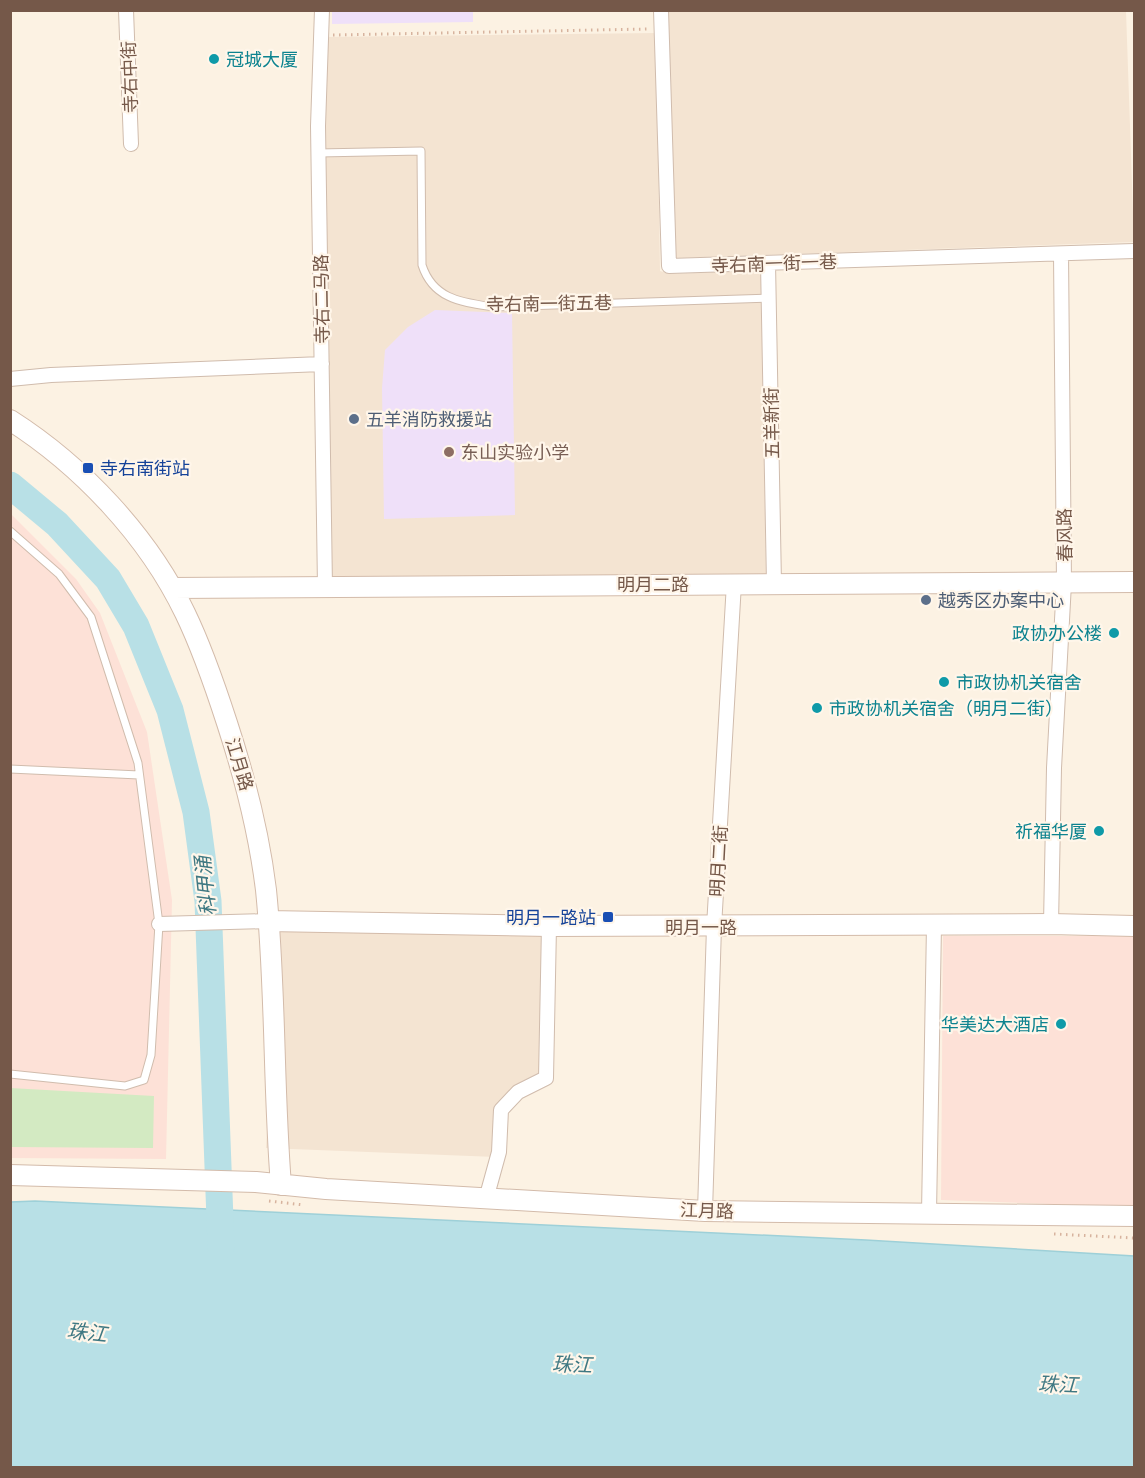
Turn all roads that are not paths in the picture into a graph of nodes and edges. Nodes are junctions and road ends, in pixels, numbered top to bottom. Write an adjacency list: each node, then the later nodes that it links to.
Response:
1 (126, 10): 4 (street, 寺右中街)
2 (322, 10): 5 (street, 寺右二马路)
3 (661, 10): 8 (street, 寺右南一街一巷)
4 (131, 144)
5 (318, 153): 9 (lane, 寺右南一街五巷); 10 (street, 寺右二马路)
6 (1134, 251): 7 (street, 寺右南一街一巷)
7 (1061, 254): 8 (street, 寺右南一街一巷); 16 (street, 春风路)
8 (768, 263): 9 (street, 五羊新街)
9 (769, 298): 17 (street, 五羊新街)
10 (322, 364): 11 (street); 18 (street, 寺右二马路)
11 (10, 379)
12 (10, 420): 19 (street, 江月路)
13 (10, 531): 21 (lane)
14 (1134, 582): 16 (street, 明月二路)
15 (734, 583): 17 (street, 明月二路); 18 (street, 明月二路); 28 (street, 明月二街)
16 (1064, 583): 17 (street, 明月二路); 24 (street, 春风路)
17 (774, 584)
18 (325, 587): 19 (street, 明月二路)
19 (172, 588): 22 (street, 江月路)
20 (10, 769): 21 (lane)
21 (139, 775): 23 (lane)
22 (268, 921): 23 (street); 26 (street, 明月一路); 31 (street, 江月路)
23 (159, 924): 29 (lane)
24 (1051, 924): 25 (street, 明月一路); 27 (street, 明月一路)
25 (934, 925): 28 (street, 明月一路); 34 (street)
26 (549, 926): 28 (street, 明月一路); 32 (street)
27 (1134, 926)
28 (714, 927): 33 (street, 明月二街)
29 (10, 1074)
30 (10, 1175): 31 (street, 江月路)
31 (281, 1185): 32 (street, 江月路)
32 (486, 1199): 33 (street, 江月路)
33 (705, 1211): 34 (street, 江月路)
34 (929, 1213): 35 (street, 江月路)
35 (1134, 1216)

